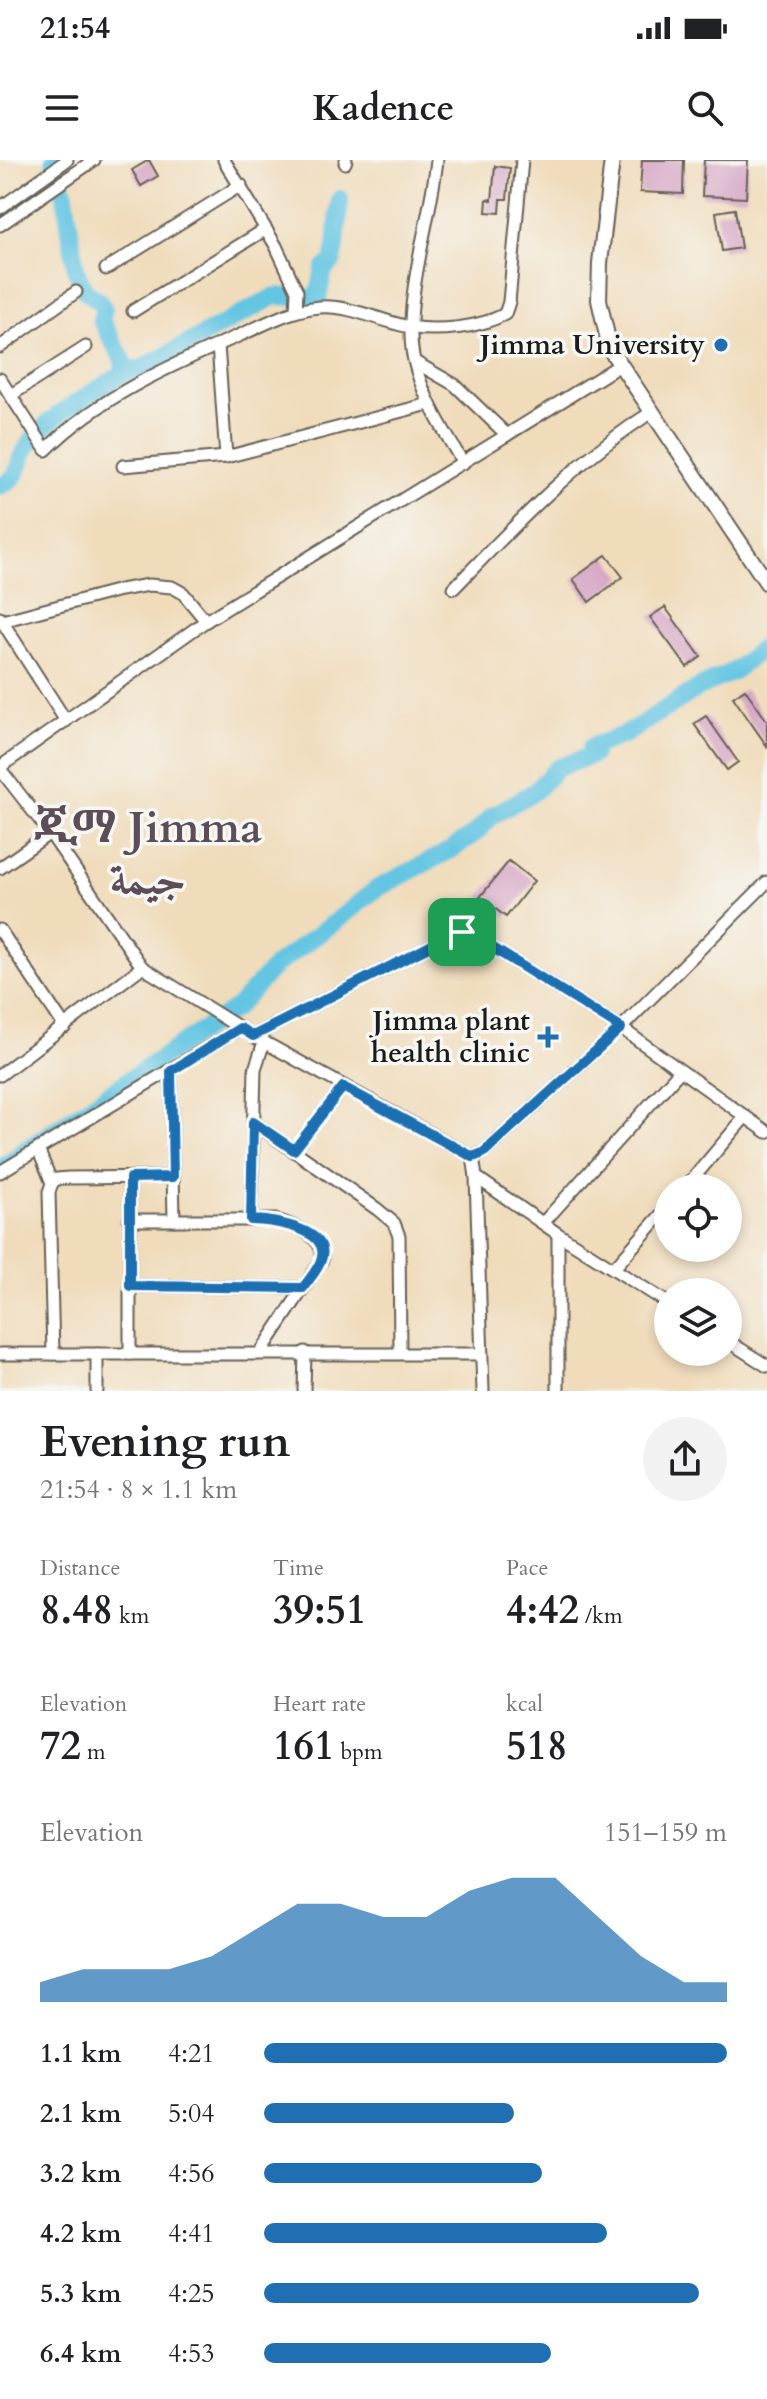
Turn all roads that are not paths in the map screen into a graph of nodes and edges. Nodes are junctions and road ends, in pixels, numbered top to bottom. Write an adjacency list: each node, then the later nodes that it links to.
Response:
1 (67, 160): 8 (street)
2 (94, 160): 9 (street)
3 (224, 160): 7 (street)
4 (437, 160): 15 (street)
5 (522, 160): 15 (street)
6 (612, 160): 20 (street)
7 (241, 185): 10 (street); 11 (street)
8 (0, 208)
9 (0, 225)
10 (266, 229): 13 (street); 14 (street)
11 (106, 269)
12 (76, 292): 17 (street)
13 (133, 311)
14 (296, 311): 15 (street); 16 (street)
15 (411, 327): 19 (street)
16 (218, 345): 22 (street); 26 (street)
17 (0, 347)
18 (86, 347): 22 (street)
19 (415, 362): 23 (street); 25 (street)
20 (620, 365): 24 (street); 25 (street)
21 (0, 379): 22 (street)
22 (11, 395)
23 (429, 404): 26 (street); 27 (street)
24 (652, 412): 29 (street); 30 (street)
25 (507, 435): 27 (street)
26 (226, 457): 28 (street)
27 (463, 463): 32 (street)
28 (123, 466)
29 (767, 583)
30 (454, 588)
31 (1, 620): 32 (street); 33 (street)
32 (206, 621): 33 (street)
33 (66, 721): 34 (street)
34 (0, 768): 35 (street)
35 (50, 833): 36 (street); 39 (street)
36 (0, 868)
37 (767, 882): 42 (street)
38 (0, 930): 41 (street)
39 (142, 967): 40 (street); 41 (street)
40 (235, 1025): 43 (street); 44 (street)
41 (65, 1027): 46 (street)
42 (621, 1028): 43 (street); 45 (street); 53 (street)
43 (259, 1039): 47 (street); 49 (street)
44 (171, 1071): 51 (street); 56 (street)
45 (680, 1071): 48 (street); 63 (street)
46 (0, 1074)
47 (343, 1087): 52 (street); 53 (street)
48 (745, 1117): 50 (street); 55 (street)
49 (253, 1122): 52 (street); 62 (street)
50 (767, 1132)
51 (38, 1149): 54 (street); 59 (street)
52 (294, 1150): 73 (street)
53 (473, 1157): 57 (street)
54 (0, 1172)
55 (697, 1174)
56 (173, 1177): 58 (street); 61 (street)
57 (476, 1177): 63 (street); 78 (street)
58 (130, 1178): 59 (street); 60 (street)
59 (52, 1183): 75 (street)
60 (129, 1220): 61 (street); 67 (street)
61 (174, 1220): 62 (street)
62 (251, 1220): 68 (street)
63 (543, 1223): 65 (street)
64 (654, 1223): 66 (street)
65 (558, 1234): 66 (street); 83 (street)
66 (614, 1268): 69 (street)
67 (130, 1286): 68 (street); 77 (street)
68 (303, 1288): 71 (street)
69 (654, 1294)
70 (742, 1350): 79 (street)
71 (261, 1352): 72 (street); 77 (street)
72 (305, 1352): 73 (street); 81 (street)
73 (400, 1352): 78 (street)
74 (0, 1354): 75 (street)
75 (53, 1354): 76 (street)
76 (97, 1354): 77 (street); 80 (street)
77 (130, 1354)
78 (482, 1354): 82 (street)
79 (767, 1366)
80 (97, 1391)
81 (304, 1391)
82 (483, 1391)
83 (558, 1391)

